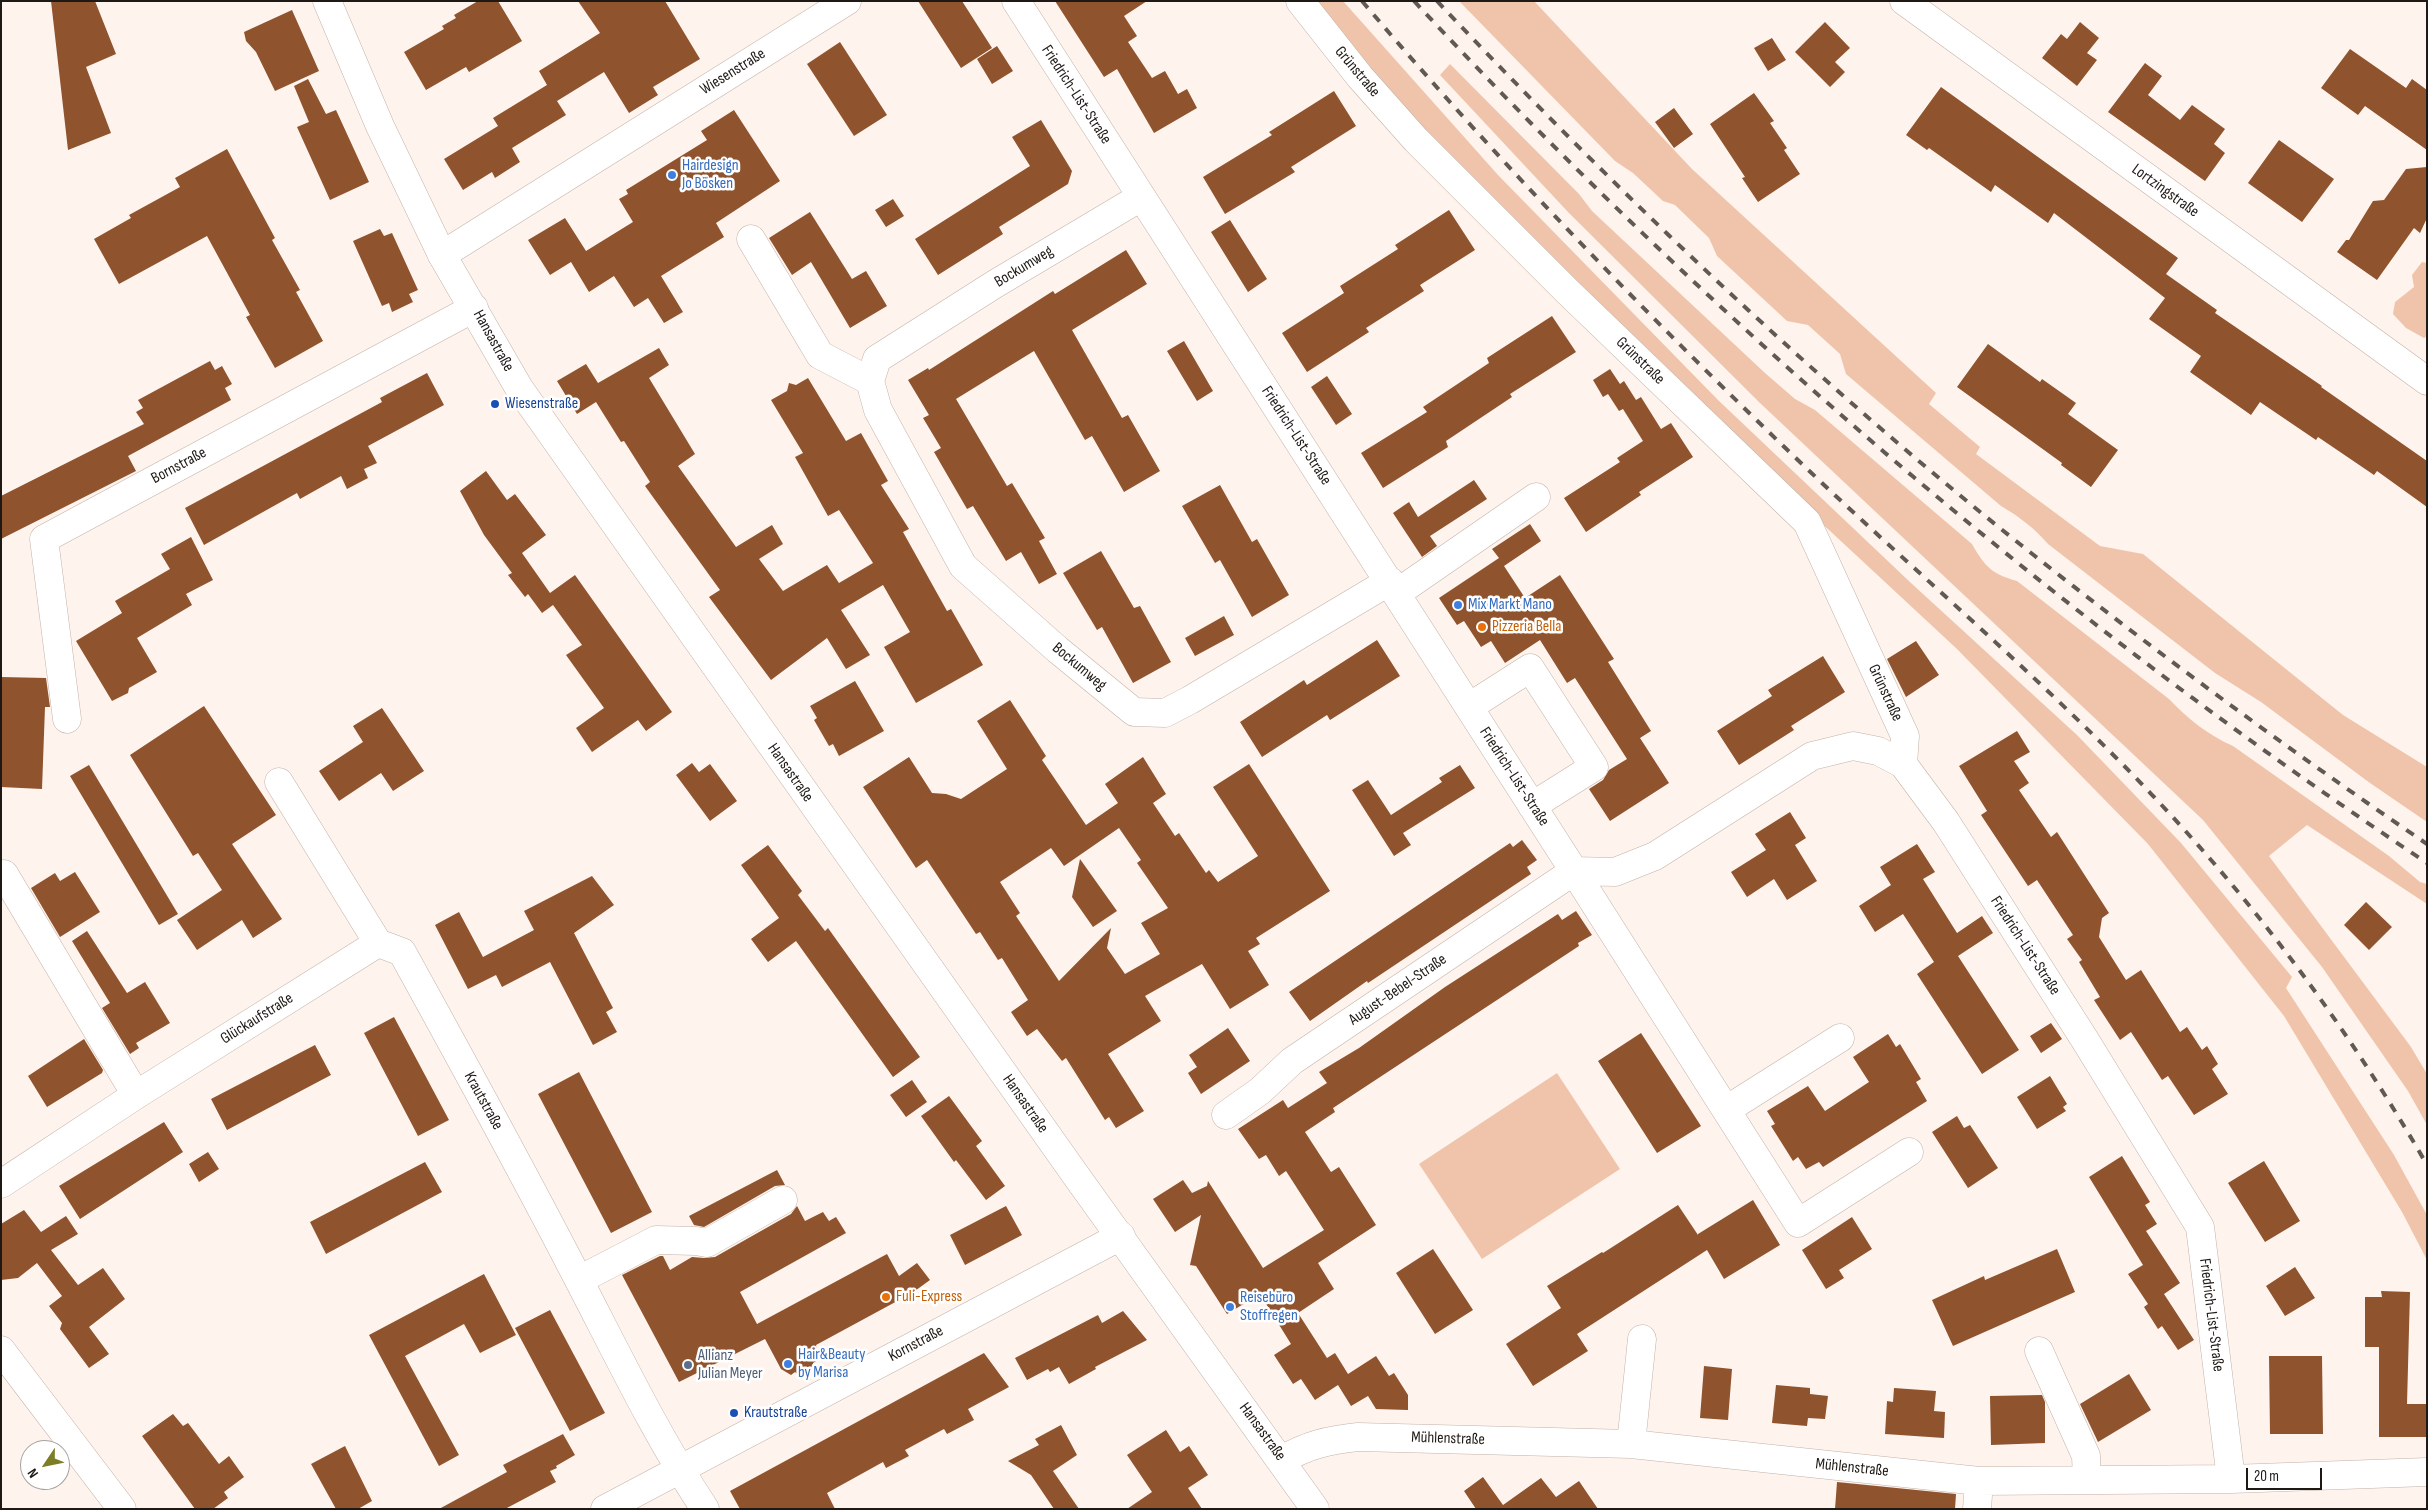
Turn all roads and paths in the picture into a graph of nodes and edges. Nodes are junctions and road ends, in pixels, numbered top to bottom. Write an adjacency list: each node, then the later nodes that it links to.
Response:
1 (327, 1): 8 (street, Hansastraße)
2 (847, 1): 8 (street, Wiesenstraße)
3 (1016, 1): 6 (street, Friedrich-List-Straße)
4 (1300, 1): 16 (street, Grünstraße)
5 (1904, 1): 11 (street, Lortzingstraße)
6 (1141, 197): 10 (street, Bockumweg); 13 (street, Friedrich-List-Straße)
7 (751, 239): 10 (street)
8 (442, 255): 9 (street, Hansastraße)
9 (474, 308): 15 (street, Bornstraße); 29 (street, Hansastraße)
10 (870, 381): 13 (street, Bockumweg)
11 (2427, 381)
12 (1536, 496): 13 (street, Bockumweg)
13 (1393, 587): 14 (street, Friedrich-List-Straße)
14 (1469, 707): 18 (street, Friedrich-List-Straße); 18 (street)
15 (67, 719)
16 (1903, 764): 19 (street, Friedrich-List-Straße); 39 (street, Friedrich-List-Straße)
17 (279, 782): 21 (street)
18 (1532, 806): 19 (street, Friedrich-List-Straße)
19 (1574, 871): 24 (street, Friedrich-List-Straße); 25 (street, August-Bebel-Straße)
20 (4, 874): 23 (street)
21 (378, 943): 23 (street, Glückaufstraße); 30 (street, Krautstraße)
22 (1840, 1038): 24 (street)
23 (136, 1095): 27 (street, Glückaufstraße)
24 (1726, 1110): 26 (street, Friedrich-List-Straße)
25 (1226, 1115)
26 (1910, 1152)
27 (1, 1184)
28 (783, 1200): 30 (street)
29 (1121, 1236): 35 (street, Hansastraße); 36 (street, Kornstraße)
30 (579, 1280): 36 (street, Krautstraße)
31 (1642, 1339): 34 (street)
32 (1, 1350): 41 (street)
33 (2039, 1351): 38 (street)
34 (1631, 1444): 35 (street, Mühlenstraße); 40 (street, Mühlenstraße)
35 (1282, 1460): 44 (street, Hansastraße)
36 (679, 1469): 42 (street, Kornstraße); 43 (street, Krautstraße)
37 (2427, 1472): 39 (street, Mühlenstraße)
38 (2087, 1479): 39 (street, Mühlenstraße); 40 (street, Mühlenstraße)
39 (2231, 1479)
40 (1979, 1481): 45 (street)
41 (122, 1509)
42 (605, 1509)
43 (705, 1509)
44 (1316, 1509)
45 (1977, 1509)

